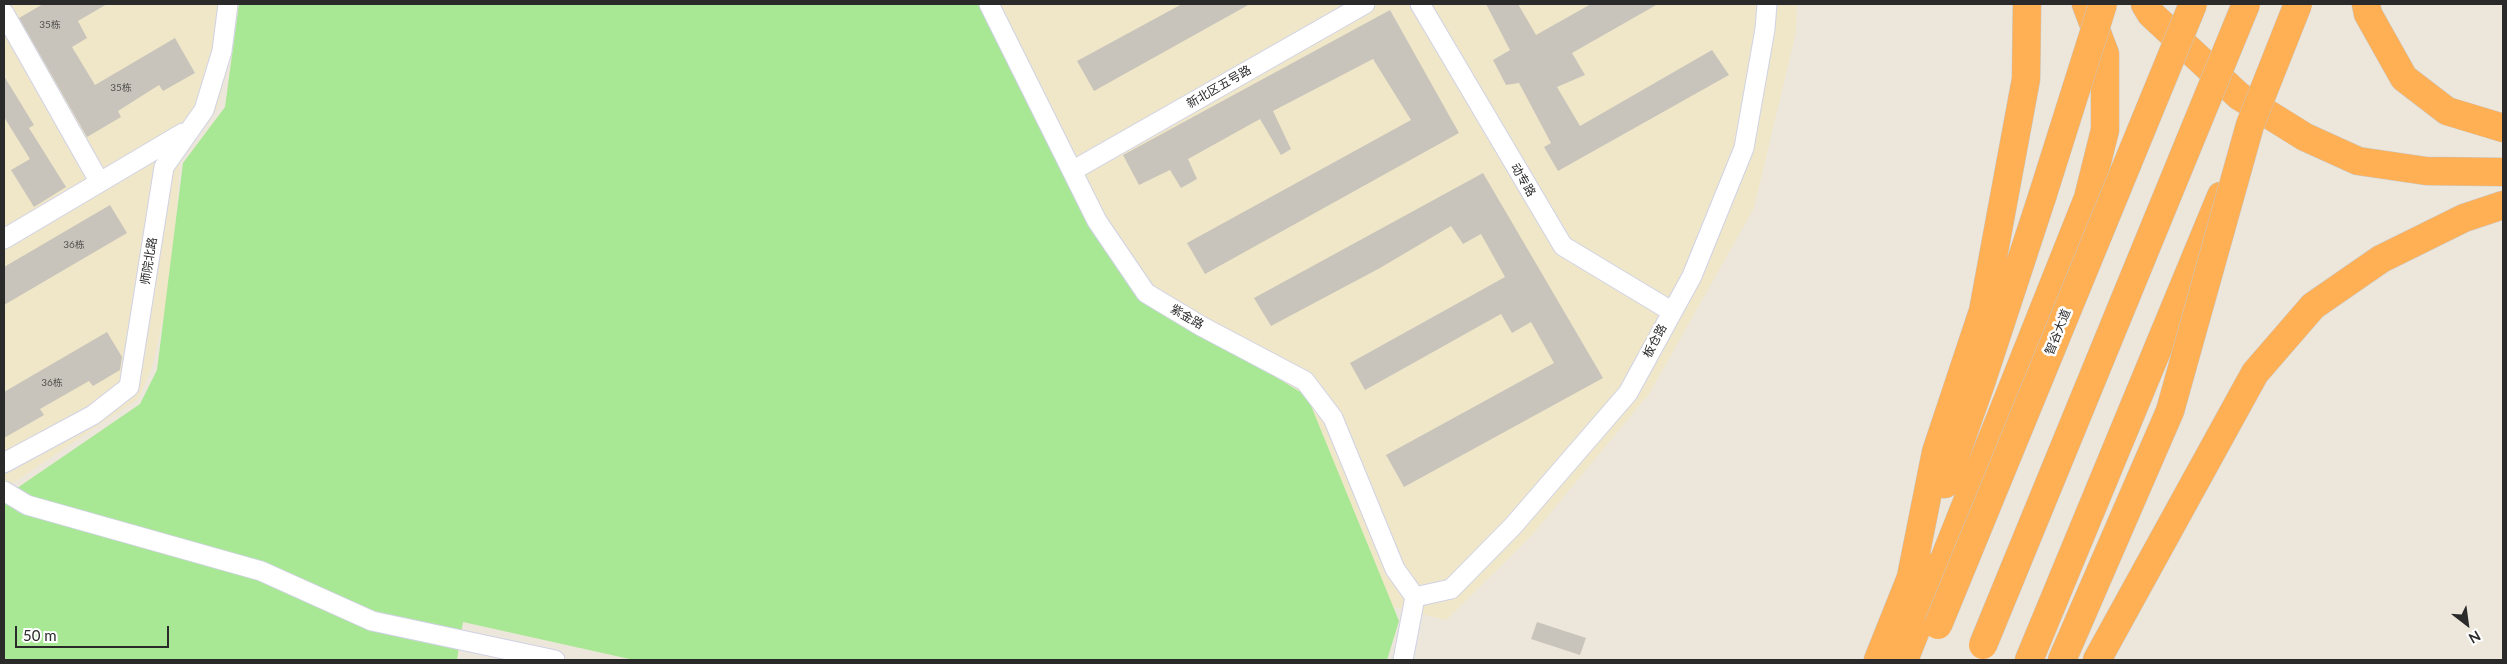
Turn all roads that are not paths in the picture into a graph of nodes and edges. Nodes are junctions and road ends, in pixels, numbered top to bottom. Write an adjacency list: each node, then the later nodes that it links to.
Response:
1 (228, 4): 16 (street, 师院北路)
2 (989, 4): 18 (street, 紫金路)
3 (1366, 4): 18 (street, 新北区五号路)
4 (1420, 4): 23 (street, 动专路)
5 (1767, 4): 23 (street, 板仓路)
6 (2027, 4): 26 (highway)
7 (2086, 4): 32 (highway)
8 (2103, 4): 26 (highway, bridge)
9 (2145, 4): 19 (highway, bridge)
10 (2193, 4): 33 (highway, 智谷大道, bridge)
11 (2246, 4): 34 (highway, bridge)
12 (2298, 4): 15 (highway, bridge)
13 (2366, 4): 17 (highway)
14 (4, 13): 20 (street)
15 (2250, 125): 35 (highway, bridge); 36 (highway, bridge)
16 (192, 127): 20 (street); 24 (street, 师院北路)
17 (2503, 128)
18 (1072, 171): 27 (street, 紫金路)
19 (2503, 172)
20 (99, 181): 22 (street)
21 (2503, 205): 37 (highway)
22 (4, 240)
23 (1671, 311): 27 (street, 板仓路)
24 (4, 463)
25 (4, 491): 28 (street)
26 (1912, 577): 31 (highway)
27 (1415, 597): 30 (street)
28 (489, 653): 29 (street)
29 (555, 660)
30 (1403, 660)
31 (1878, 660)
32 (1904, 660)
33 (1921, 660)
34 (1976, 660)
35 (2029, 660)
36 (2062, 660)
37 (2097, 660)

